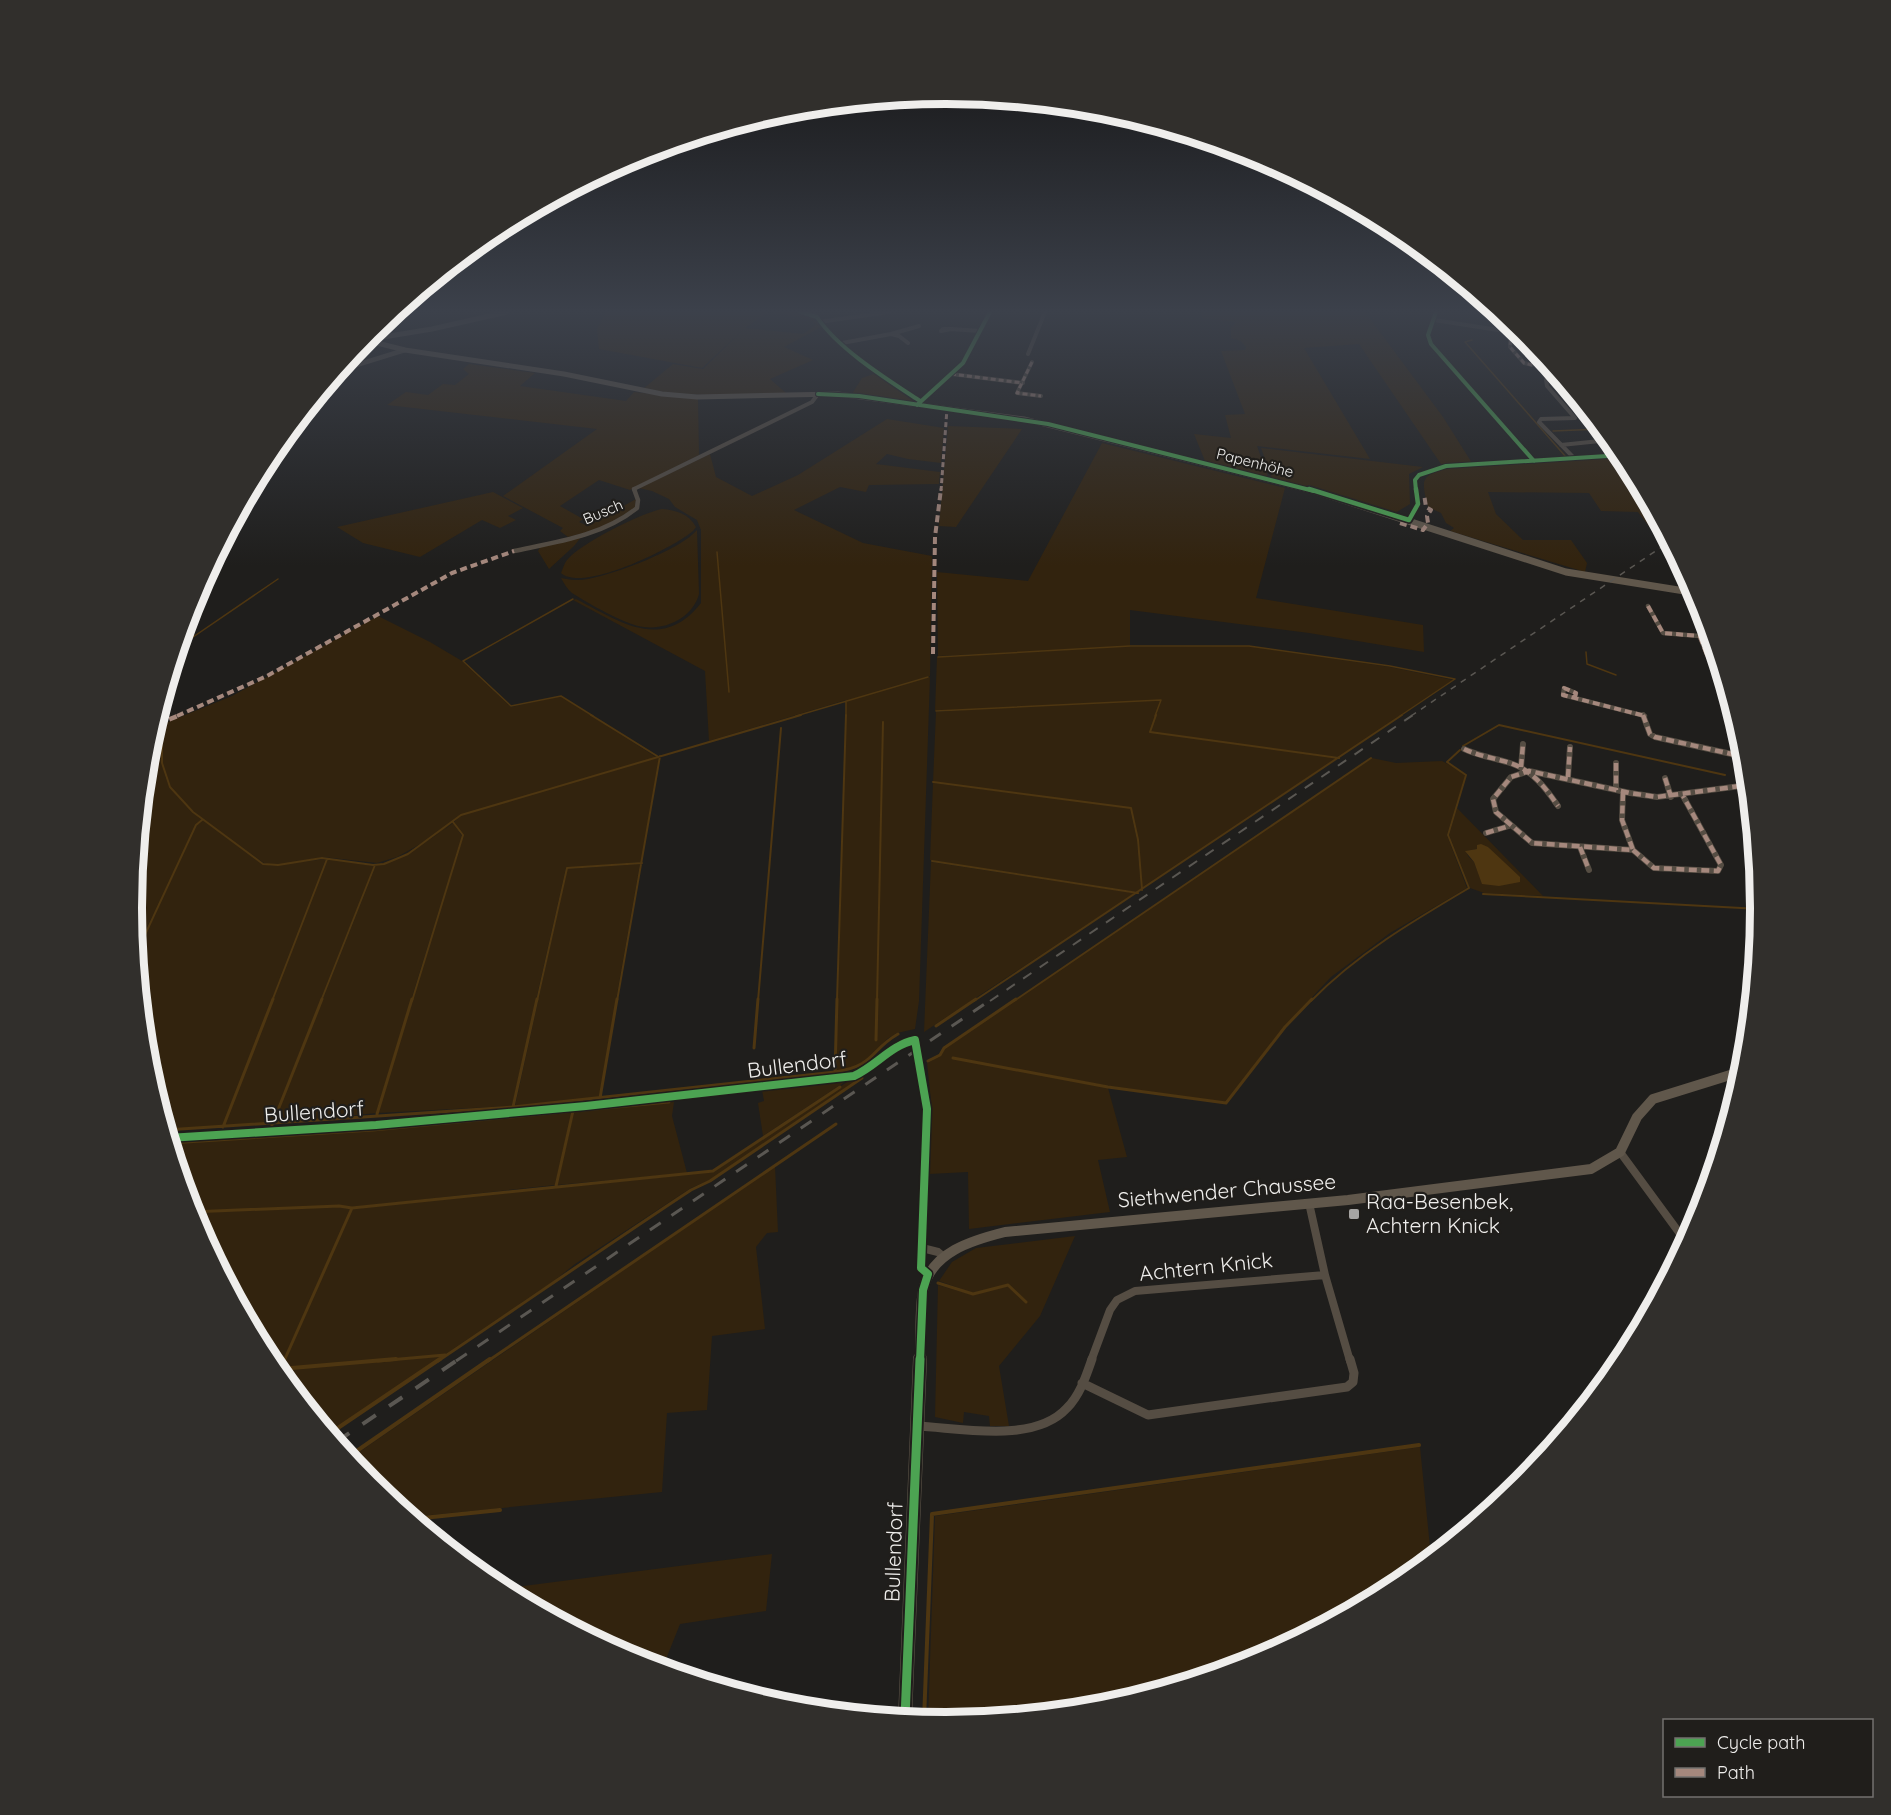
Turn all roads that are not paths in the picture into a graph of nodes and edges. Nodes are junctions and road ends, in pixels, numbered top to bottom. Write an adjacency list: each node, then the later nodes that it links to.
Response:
1 (693, 397): 2 (main road, Papenhöhe)
2 (709, 397)
3 (816, 397): 16 (street, Busch)
4 (865, 397): 9 (main road, Papenhöhe)
5 (909, 397): 9 (street)
6 (925, 397): 9 (street)
7 (1477, 397): 14 (street)
8 (1556, 397): 11 (street)
9 (918, 403): 15 (main road, Papenhöhe)
10 (1600, 441): 11 (street)
11 (1561, 445): 13 (street)
12 (1610, 456): 13 (street)
13 (1574, 458): 14 (street)
14 (1534, 461): 15 (street)
15 (1409, 520): 17 (main road, Papenhöhe)
16 (514, 551)
17 (1684, 591)
18 (1648, 606): 20 (street)
19 (1655, 632): 20 (street)
20 (1663, 633): 21 (street)
21 (1700, 637): 22 (street)
22 (1710, 658)
23 (1575, 697): 27 (street)
24 (1523, 744): 29 (street)
25 (1570, 747): 30 (street)
26 (1464, 749): 29 (street)
27 (1735, 755)
28 (1616, 764): 33 (street)
29 (1524, 769): 30 (street); 37 (street); 38 (street)
30 (1568, 777): 33 (street)
31 (1665, 778): 35 (street)
32 (1740, 785): 36 (street)
33 (1616, 790): 34 (street)
34 (1623, 793): 35 (street); 41 (street)
35 (1671, 796): 36 (street)
36 (1683, 796): 41 (street)
37 (1558, 806)
38 (1509, 825): 39 (street); 40 (street)
39 (1486, 833)
40 (1580, 847): 41 (street); 42 (street)
41 (1633, 850)
42 (1589, 870)
43 (1732, 1075): 45 (main road)
44 (175, 1137): 48 (street, Bullendorf)
45 (1620, 1152): 46 (main road, Siethwender Chaussee); 47 (street)
46 (1309, 1203): 49 (main road, Siethwender Chaussee); 50 (street)
47 (1680, 1234)
48 (922, 1248): 49 (street); 49 (street, Bullendorf)
49 (936, 1265): 52 (main road, Bullendorf)
50 (1325, 1275): 51 (street, Achtern Knick); 51 (street)
51 (1082, 1383): 52 (street, Achtern Knick)
52 (916, 1426): 53 (main road, Bullendorf)
53 (905, 1710)

